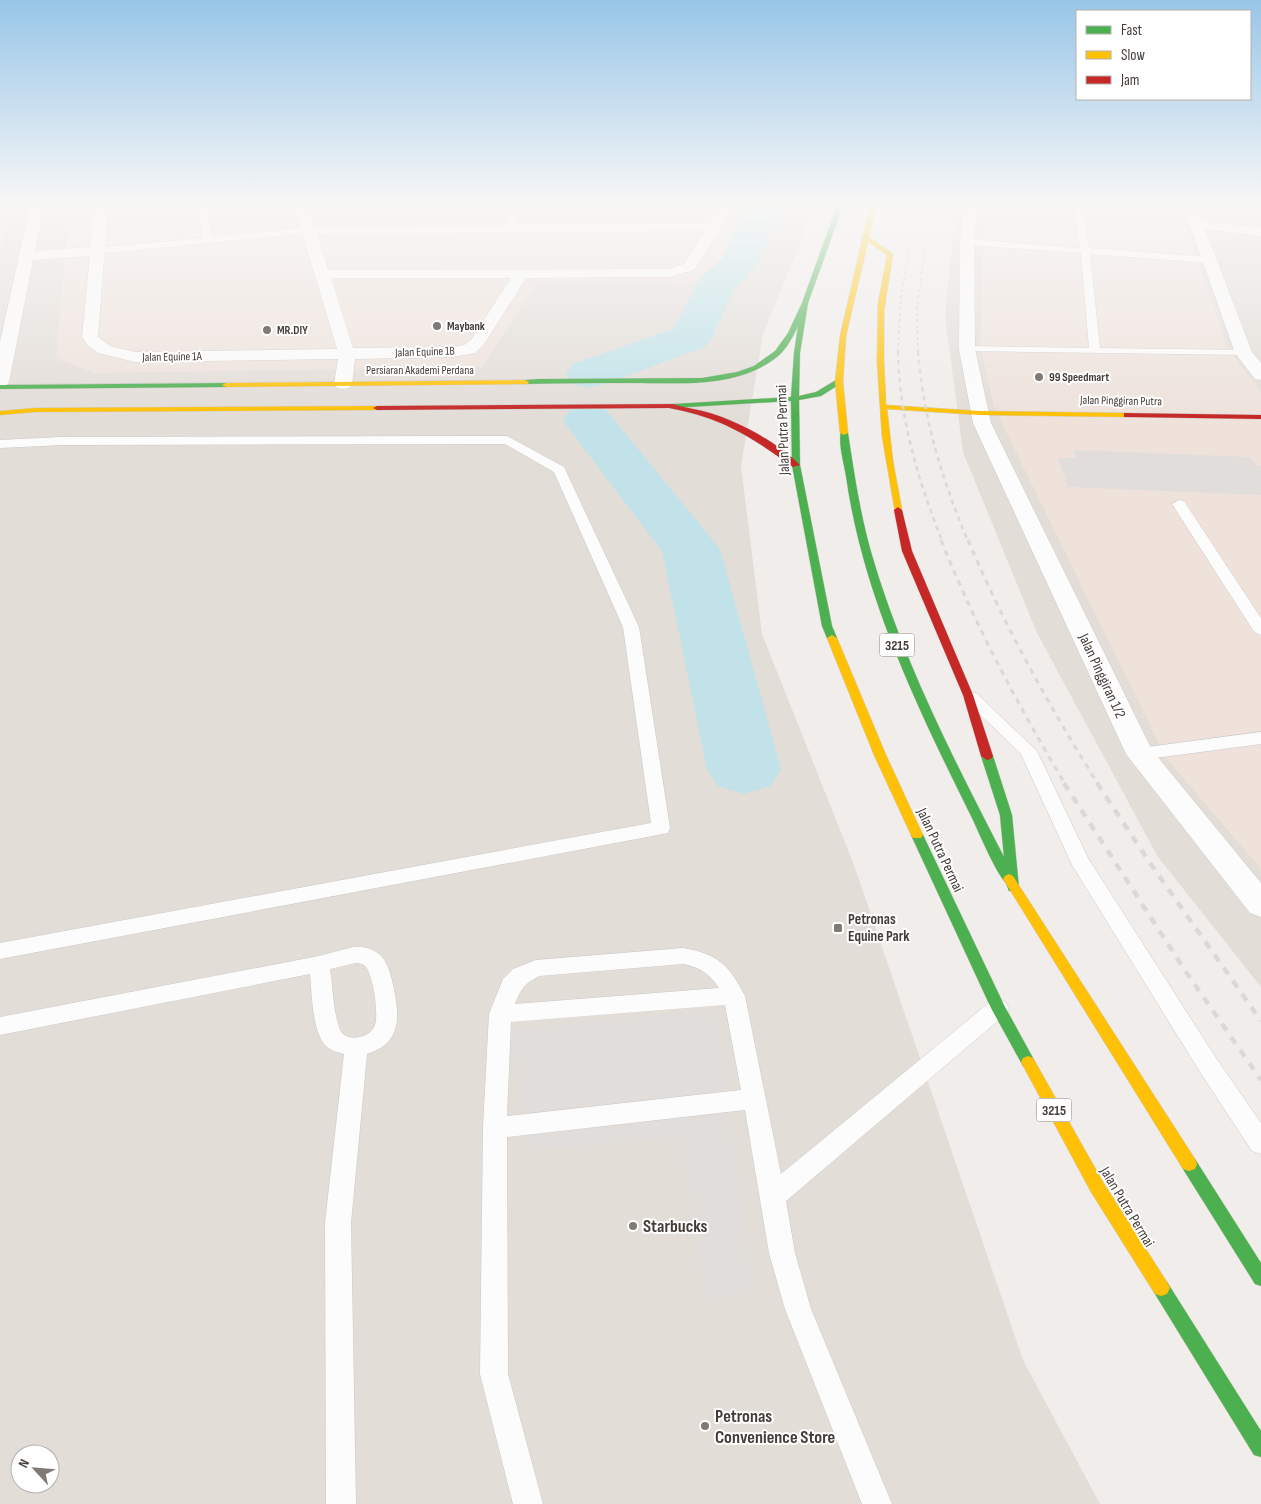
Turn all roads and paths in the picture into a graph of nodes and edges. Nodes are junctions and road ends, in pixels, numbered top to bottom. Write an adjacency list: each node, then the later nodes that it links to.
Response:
1 (20, 276): 12 (street)
2 (95, 276): 16 (street, Jalan Equine 1A)
3 (324, 276): 16 (street)
4 (520, 276): 16 (street, Jalan Equine 1B)
5 (815, 276): 11 (street, Jalan Putra Permai / 3215)
6 (857, 276): 19 (street, 3215)
7 (886, 276): 24 (street)
8 (967, 276): 13 (street, Jalan Pinggiran 1/2)
9 (1087, 276): 14 (lane)
10 (1215, 276): 15 (street)
11 (805, 303): 20 (street, Persiaran Akademi Perdana); 22 (street, Jalan Putra Permai / 3215)
12 (6, 320): 18 (street)
13 (967, 349): 14 (lane); 27 (street, Jalan Pinggiran 1/2)
14 (1094, 351): 15 (lane)
15 (1244, 354): 17 (street)
16 (347, 355): 20 (street)
17 (1261, 375)
18 (0, 382)
19 (839, 382): 22 (street); 36 (street, 3215)
20 (343, 384): 21 (street, Persiaran Akademi Perdana)
21 (0, 387)
22 (795, 399): 23 (street); 30 (street, Jalan Putra Permai / 3215)
23 (669, 406): 25 (street); 30 (street)
24 (884, 407): 27 (street); 33 (street)
25 (0, 413)
26 (1261, 417): 27 (street, Jalan Pinggiran Putra)
27 (975, 420): 28 (street, Jalan Pinggiran Putra); 35 (street, Jalan Pinggiran 1/2)
28 (1074, 426)
29 (0, 444): 38 (lane)
30 (796, 465): 41 (street, Jalan Putra Permai / 3215)
31 (1179, 504): 32 (lane)
32 (1261, 630)
33 (968, 695): 36 (street); 47 (lane)
34 (1261, 738): 35 (lane)
35 (1140, 754): 37 (street, Jalan Pinggiran 1/2)
36 (1014, 888): 49 (street, 3215)
37 (1261, 905)
38 (0, 951)
39 (319, 964): 43 (lane); 44 (lane); 44 (lane)
40 (734, 996): 42 (lane); 42 (lane); 45 (lane)
41 (998, 1008): 48 (lane); 50 (street, Jalan Putra Permai / 3215)
42 (500, 1014): 46 (lane)
43 (0, 1026)
44 (356, 1047): 51 (lane)
45 (755, 1099): 46 (lane); 48 (lane)
46 (495, 1128): 52 (lane)
47 (1261, 1143)
48 (773, 1196): 53 (lane)
49 (1261, 1278)
50 (1261, 1448)
51 (341, 1504)
52 (528, 1504)
53 (877, 1504)

